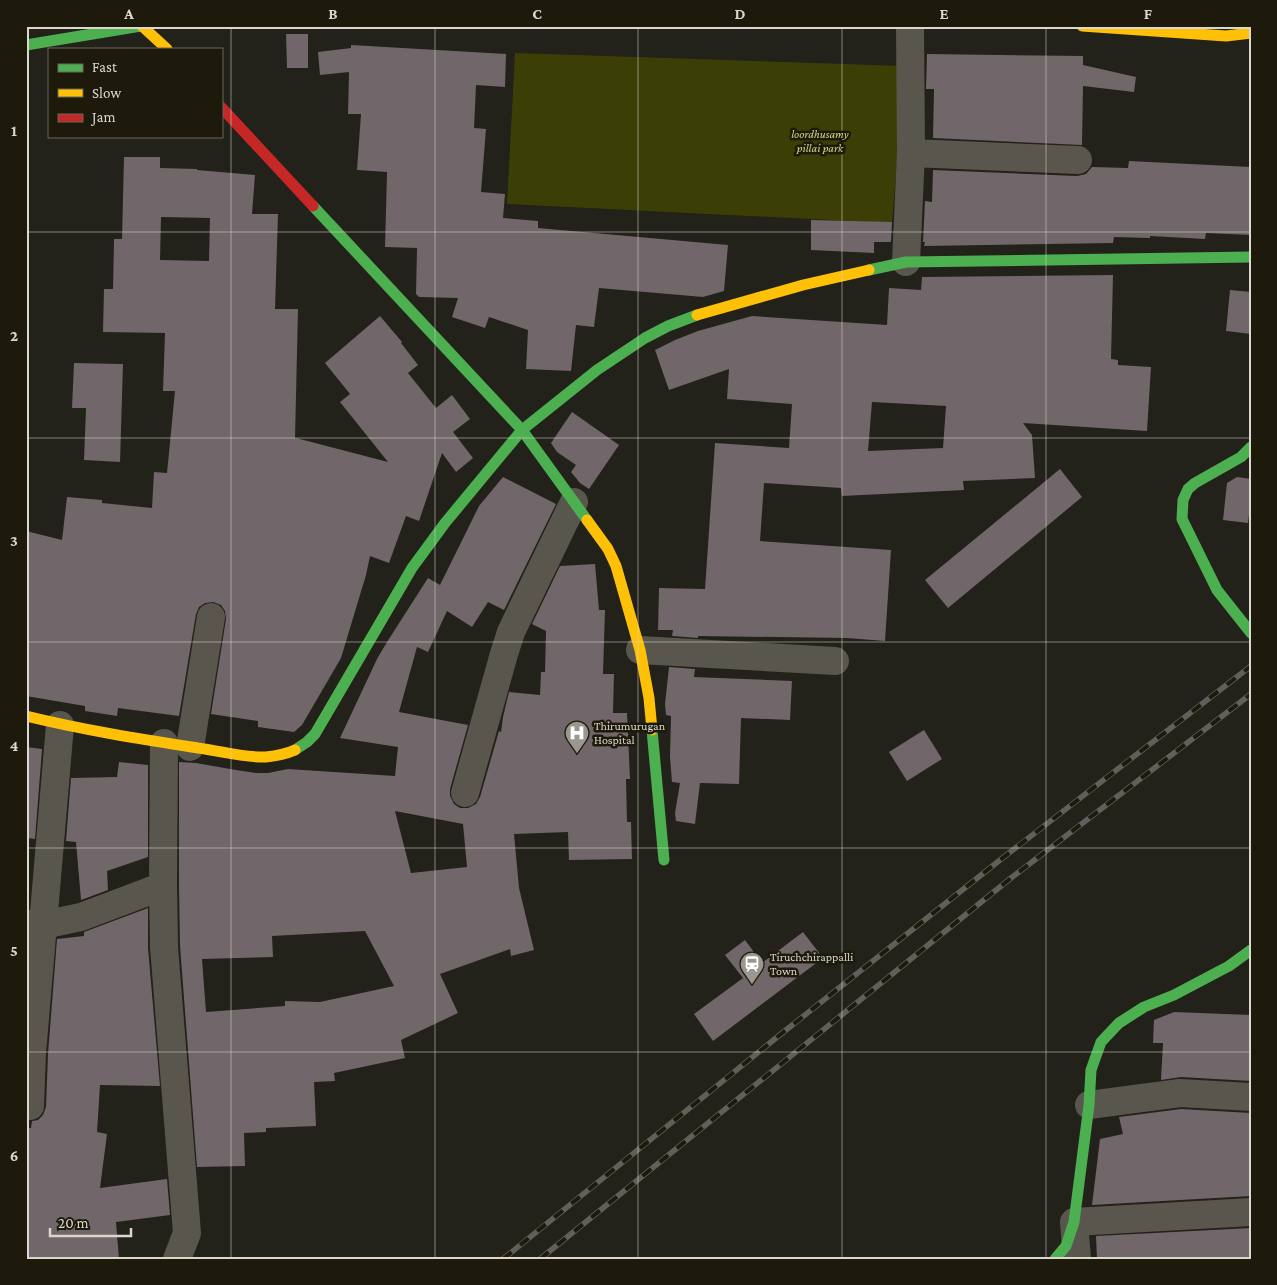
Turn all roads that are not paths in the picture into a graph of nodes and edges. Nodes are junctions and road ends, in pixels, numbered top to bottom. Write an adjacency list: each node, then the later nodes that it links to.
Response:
1 (141, 26): 5 (street); 6 (street)
2 (910, 26): 8 (street)
3 (1082, 26): 4 (street)
4 (1251, 33)
5 (26, 45)
6 (166, 48)
7 (222, 108): 12 (street)
8 (912, 153): 9 (street); 11 (street)
9 (1078, 160)
10 (1251, 257): 11 (street)
11 (906, 262): 12 (street)
12 (522, 430): 14 (street); 22 (street)
13 (1251, 447): 16 (street)
14 (574, 502): 17 (street); 23 (street)
15 (211, 617): 22 (street)
16 (1251, 632)
17 (640, 650): 18 (street); 24 (street)
18 (835, 661)
19 (26, 716): 20 (street)
20 (60, 725): 21 (street); 26 (street)
21 (164, 743): 22 (street); 25 (street)
22 (190, 747)
23 (465, 793)
24 (664, 860)
25 (163, 886): 26 (street); 34 (street)
26 (34, 924): 28 (street)
27 (1251, 950): 30 (street)
28 (29, 1052): 31 (street)
29 (1251, 1098): 30 (street)
30 (1089, 1105): 33 (street)
31 (30, 1106)
32 (1251, 1212): 33 (street)
33 (1074, 1222): 35 (street); 36 (street)
34 (177, 1259)
35 (1055, 1259)
36 (1077, 1259)

